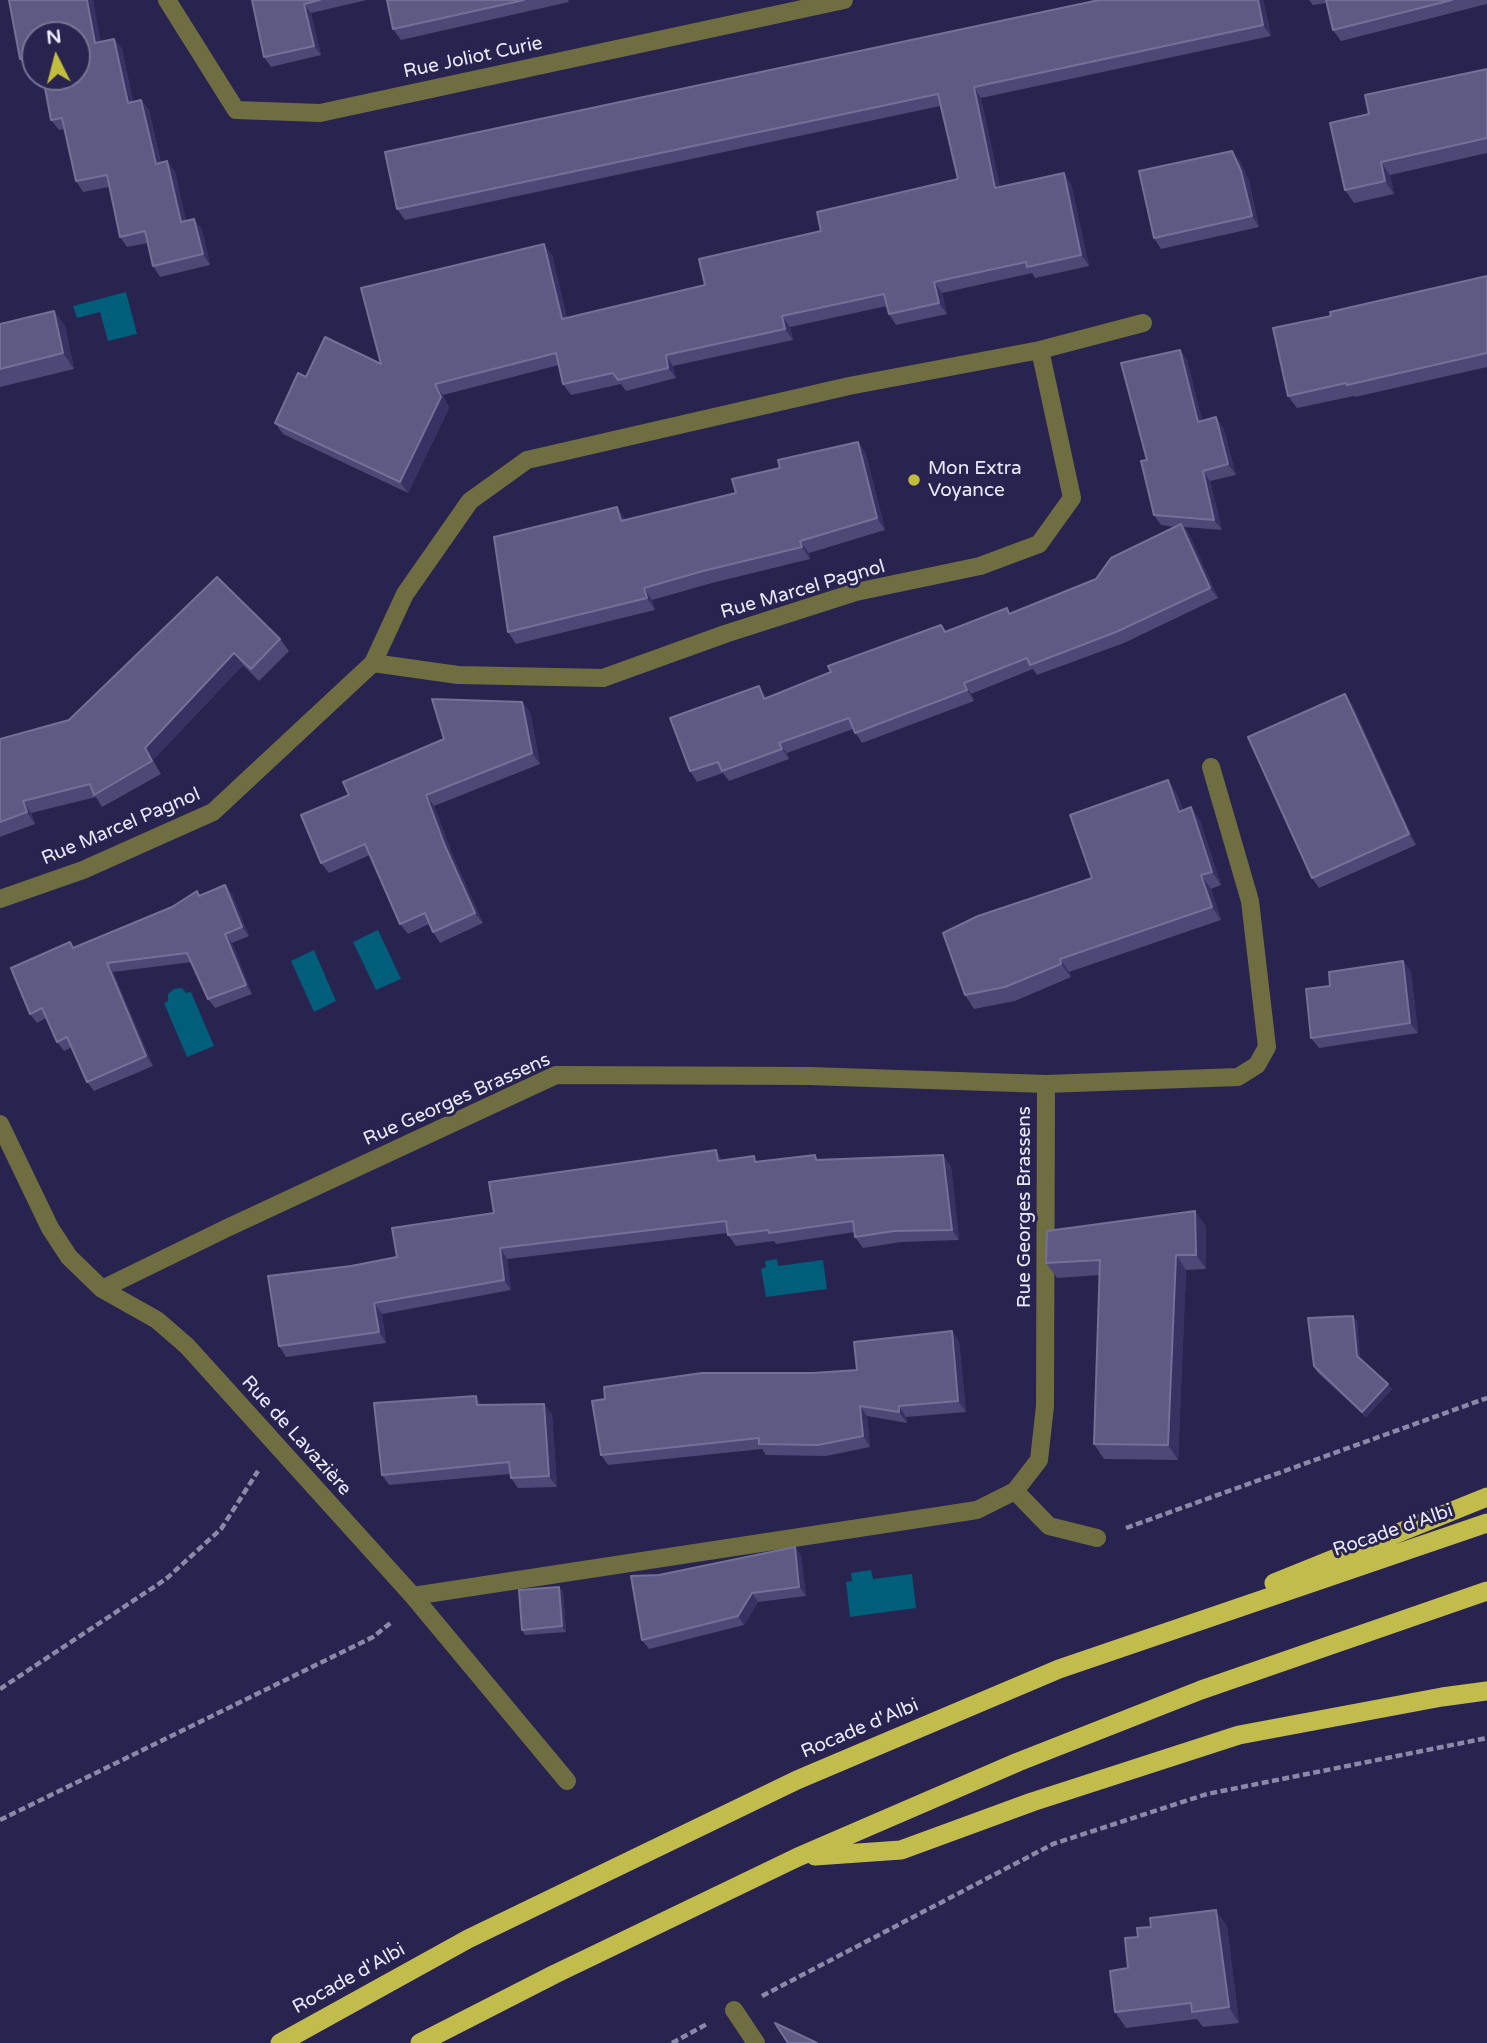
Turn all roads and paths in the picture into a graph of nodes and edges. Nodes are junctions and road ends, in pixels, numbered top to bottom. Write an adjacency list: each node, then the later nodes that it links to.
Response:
1 (167, 0): 2 (street, Rue Joliot Curie)
2 (844, 0)
3 (1143, 323): 4 (street, Rue Marcel Pagnol)
4 (1040, 350): 5 (street, Rue Marcel Pagnol); 5 (street, Rue Marcel Pagnol)
5 (373, 663): 7 (street, Rue Marcel Pagnol)
6 (1211, 767): 8 (street)
7 (0, 899)
8 (1046, 1084): 10 (street, Rue Georges Brassens); 13 (street, Rue Georges Brassens)
9 (0, 1124): 10 (street, Rue de Lavazière)
10 (102, 1289): 12 (street, Rue de Lavazière)
11 (1487, 1398): 16 (path)
12 (274, 1443): 18 (street, Rue de Lavazière); 20 (path)
13 (1015, 1491): 16 (street); 18 (street, Rue Georges Brassens)
14 (1487, 1497): 19 (highway)
15 (1487, 1523): 19 (highway, Rocade d'Albi)
16 (1097, 1538)
17 (1487, 1591): 25 (highway)
18 (413, 1597): 23 (street, Rue de Lavazière); 24 (path)
19 (1059, 1668): 27 (highway, Rocade d'Albi)
20 (0, 1689)
21 (1487, 1691): 25 (highway)
22 (1487, 1738): 26 (path)
23 (567, 1781)
24 (0, 1820)
25 (798, 1857): 28 (highway)
26 (734, 2010): 29 (path); 30 (street)
27 (280, 2043)
28 (420, 2043)
29 (672, 2043)
30 (755, 2043)

